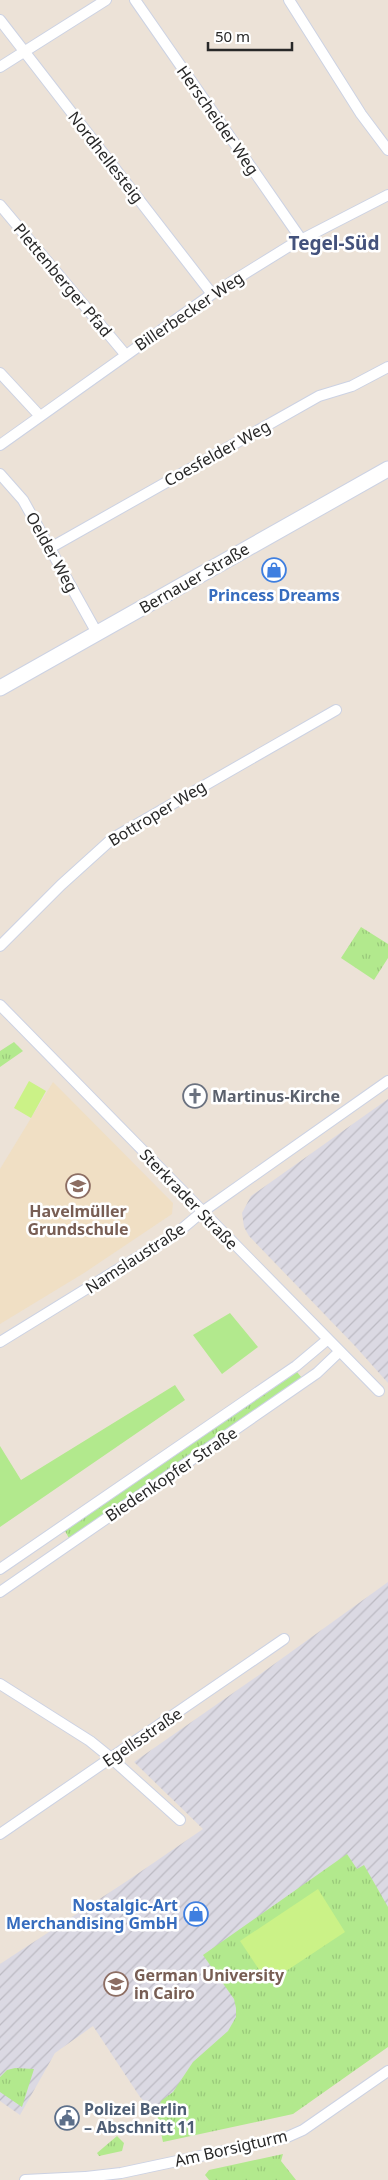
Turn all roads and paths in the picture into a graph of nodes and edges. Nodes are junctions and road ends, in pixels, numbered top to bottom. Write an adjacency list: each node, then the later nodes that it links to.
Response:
1 (106, 0): 5 (street)
2 (135, 0): 10 (street, Herscheider Weg)
3 (288, 0): 7 (street)
4 (0, 20): 5 (street, Nordhellesteig)
5 (25, 52): 6 (street); 11 (street, Nordhellesteig)
6 (0, 67)
7 (388, 150)
8 (388, 195): 10 (street, Billerbecker Weg)
9 (0, 205): 12 (street, Plettenberger Pfad)
10 (301, 239): 11 (street, Billerbecker Weg)
11 (212, 294): 12 (street, Billerbecker Weg)
12 (125, 354): 15 (street, Billerbecker Weg)
13 (388, 367): 19 (street, Coesfelder Weg)
14 (0, 373): 15 (street)
15 (39, 415): 16 (street, Billerbecker Weg)
16 (0, 445)
17 (388, 469): 20 (main road, Bernauer Straße)
18 (0, 474): 19 (street, Oelder Weg)
19 (50, 548): 20 (street, Oelder Weg)
20 (96, 634): 21 (main road, Bernauer Straße)
21 (0, 688)
22 (336, 710): 23 (street, Bottroper Weg)
23 (0, 946)
24 (0, 1005): 26 (street, Sterkrader Straße)
25 (388, 1081): 26 (street, Namslaustraße)
26 (202, 1212): 27 (street, Sterkrader Straße); 28 (street, Namslaustraße)
27 (327, 1340): 29 (street, Sterkrader Straße); 31 (street, Biedenkopfer Straße)
28 (0, 1342)
29 (339, 1352): 30 (street, Sterkrader Straße); 32 (street, Biedenkopfer Straße)
30 (378, 1392)
31 (0, 1569)
32 (0, 1592)
33 (284, 1639): 35 (street, Egellsstraße)
34 (0, 1684): 35 (street)
35 (112, 1758): 36 (street); 37 (street, Egellsstraße)
36 (180, 1820)
37 (0, 1834)
38 (388, 2072): 39 (street, Am Borsigturm)
39 (25, 2180)

